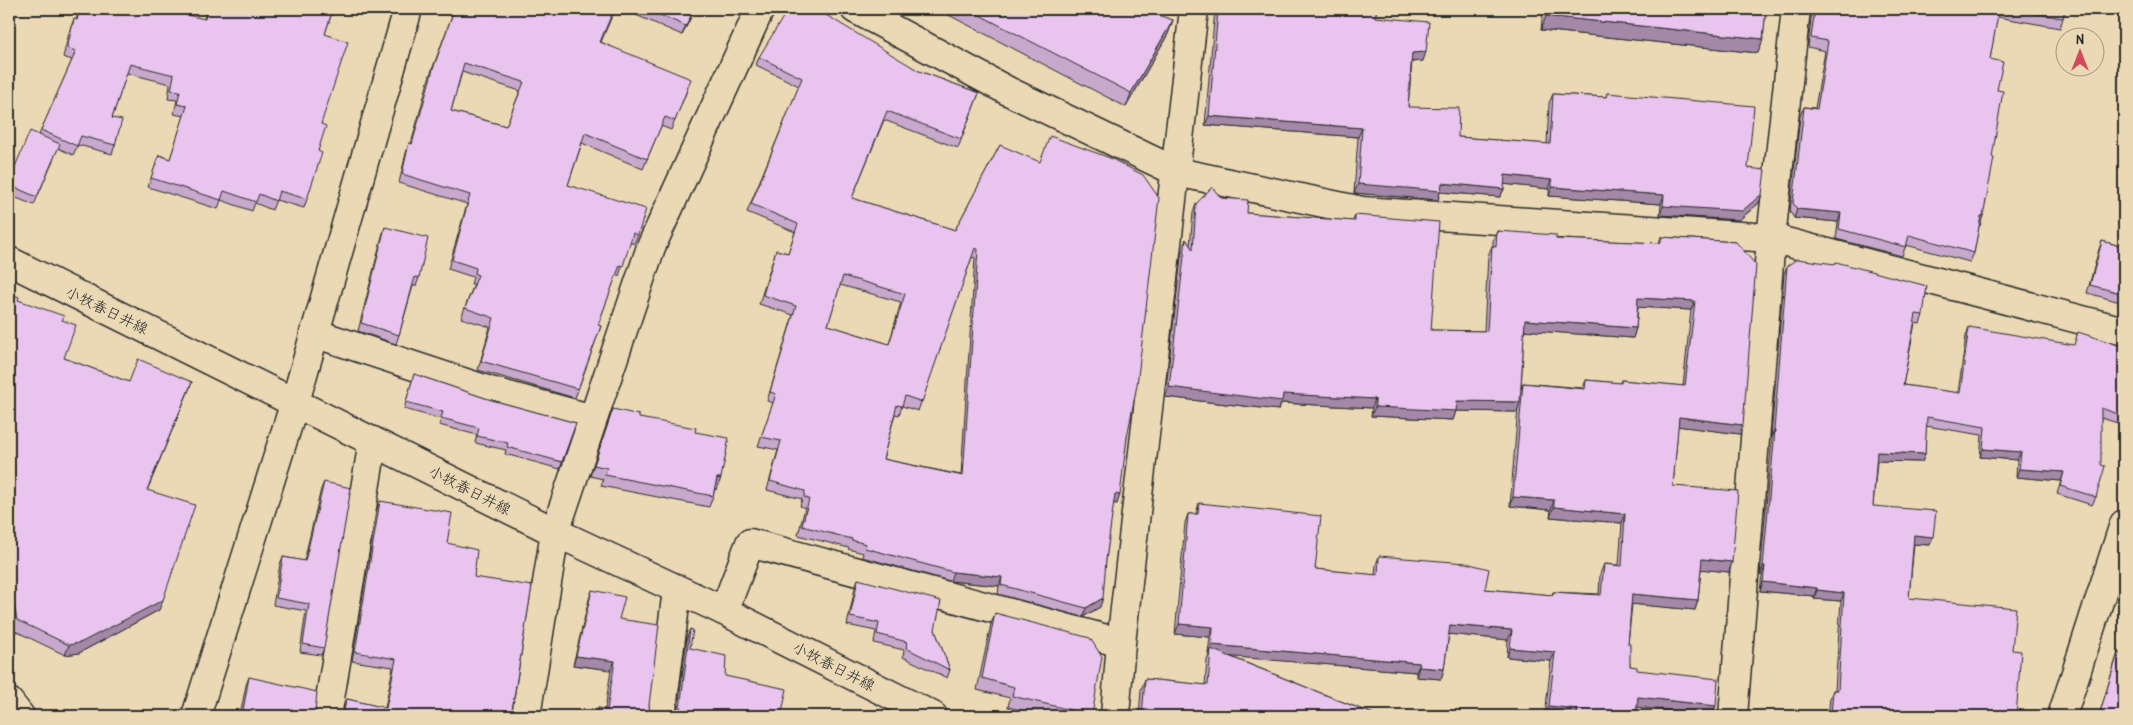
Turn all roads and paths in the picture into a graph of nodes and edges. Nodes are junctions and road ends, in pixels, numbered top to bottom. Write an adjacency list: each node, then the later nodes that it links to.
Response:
1 (408, 9): 10 (street)
2 (760, 9): 12 (street)
3 (855, 9): 6 (street)
4 (1194, 9): 6 (street)
5 (1796, 9): 7 (street)
6 (1177, 172): 7 (street); 18 (street)
7 (1771, 238): 9 (street); 27 (street)
8 (9, 261): 11 (street, 小牧春日井線)
9 (2124, 331)
10 (314, 333): 11 (street); 12 (street)
11 (295, 402): 13 (street, 小牧春日井線); 21 (street)
12 (593, 419): 15 (street)
13 (373, 441): 15 (street, 小牧春日井線); 22 (street)
14 (2124, 524): 28 (street)
15 (555, 532): 16 (street, 小牧春日井線); 23 (street)
16 (677, 590): 17 (street, 小牧春日井線); 24 (street)
17 (724, 611): 18 (street); 25 (street, 小牧春日井線)
18 (1121, 643): 26 (street)
19 (9, 702): 20 (street)
20 (20, 716)
21 (196, 716)
22 (327, 716)
23 (526, 716)
24 (661, 716)
25 (933, 716)
26 (1115, 716)
27 (1733, 716)
28 (2062, 716)

